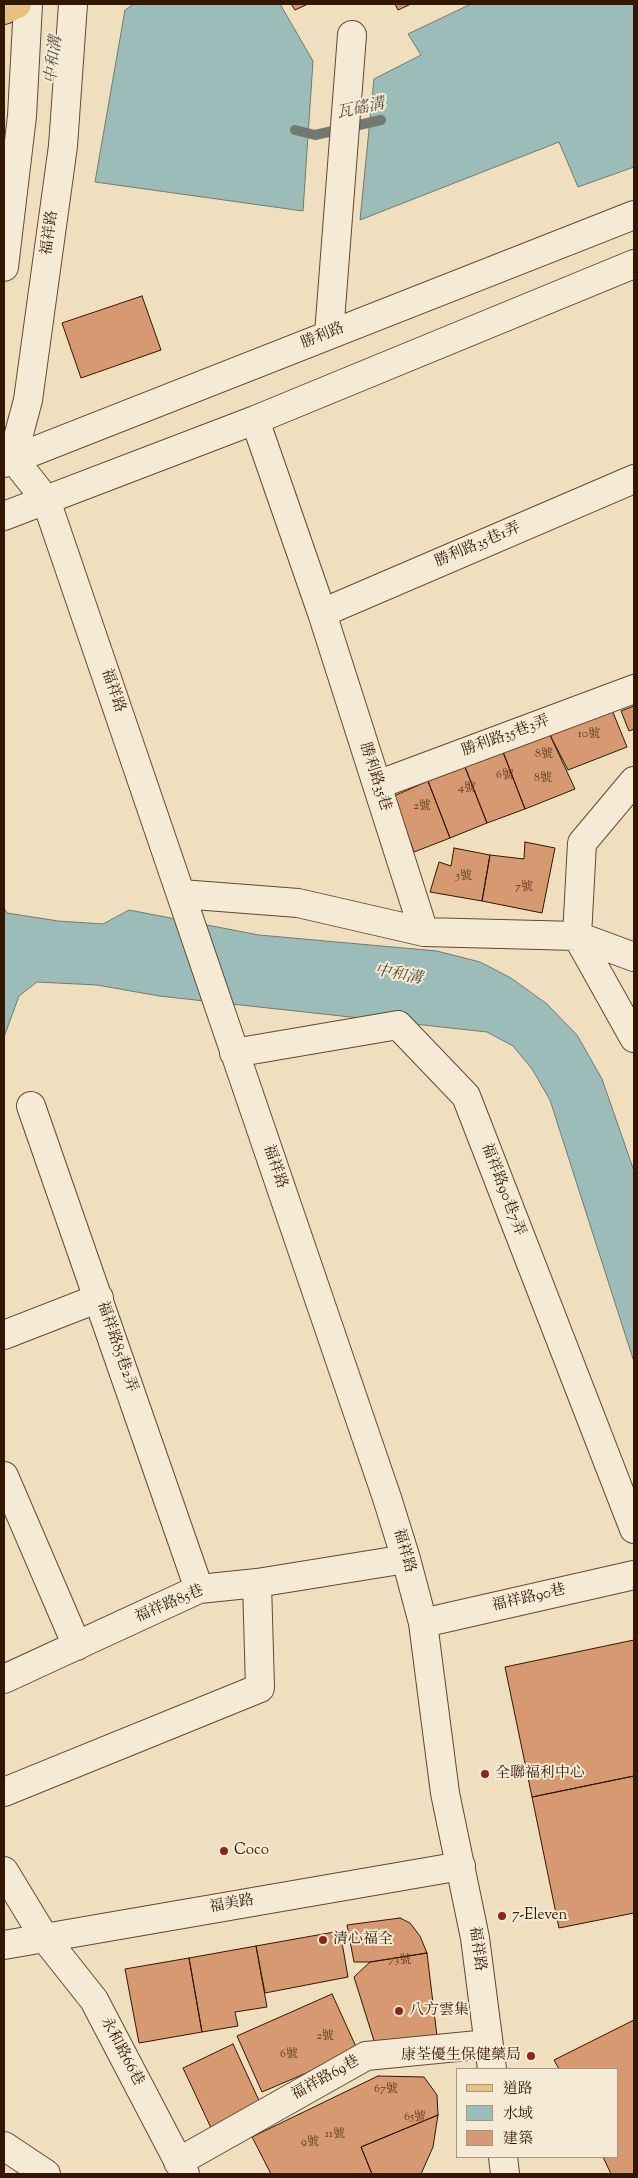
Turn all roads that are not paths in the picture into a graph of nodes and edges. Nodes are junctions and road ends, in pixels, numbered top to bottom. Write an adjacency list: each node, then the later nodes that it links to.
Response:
1 (17, 4): 4 (main road)
2 (28, 4): 8 (street)
3 (73, 4): 11 (street, 福祥路)
4 (4, 10)
5 (352, 36): 9 (street)
6 (634, 214): 9 (street, 勝利路)
7 (634, 264): 10 (street)
8 (4, 267)
9 (329, 334): 11 (street, 勝利路)
10 (255, 420): 13 (street); 15 (street, 勝利路35巷)
11 (6, 456): 13 (street, 福祥路)
12 (634, 479): 15 (street, 勝利路35巷1弄)
13 (46, 500): 14 (street); 19 (street, 福祥路)
14 (4, 516)
15 (322, 614): 18 (street, 勝利路35巷)
16 (634, 689): 18 (street, 勝利路35巷3弄)
17 (634, 781): 21 (street)
18 (377, 785): 20 (street, 勝利路35巷)
19 (181, 894): 20 (street); 24 (street, 福祥路)
20 (424, 932): 21 (street)
21 (577, 936): 22 (street); 23 (street)
22 (634, 957)
23 (634, 1038)
24 (234, 1053): 29 (street, 福祥路90巷7弄); 30 (street, 福祥路)
25 (31, 1106): 26 (street, 福祥路85巷2弄)
26 (99, 1298): 27 (street); 33 (street, 福祥路85巷2弄)
27 (4, 1335)
28 (4, 1476): 35 (street)
29 (634, 1529)
30 (406, 1559): 32 (street, 福祥路85巷); 34 (street, 福祥路)
31 (634, 1574): 34 (street, 福祥路90巷)
32 (257, 1583): 33 (street, 福祥路85巷); 37 (street)
33 (200, 1589): 35 (street, 福祥路85巷)
34 (423, 1623): 38 (street, 福祥路)
35 (77, 1646): 36 (street, 福祥路85巷)
36 (4, 1679)
37 (4, 1792)
38 (461, 1866): 40 (street, 福美路); 42 (street, 福祥路)
39 (4, 1871): 40 (street, 永和路66巷)
40 (44, 1937): 41 (street, 福美路); 44 (street, 永和路66巷)
41 (4, 1945)
42 (490, 2057): 44 (street, 福祥路69巷)
43 (4, 2146): 45 (street)
44 (181, 2168)
45 (46, 2174)

